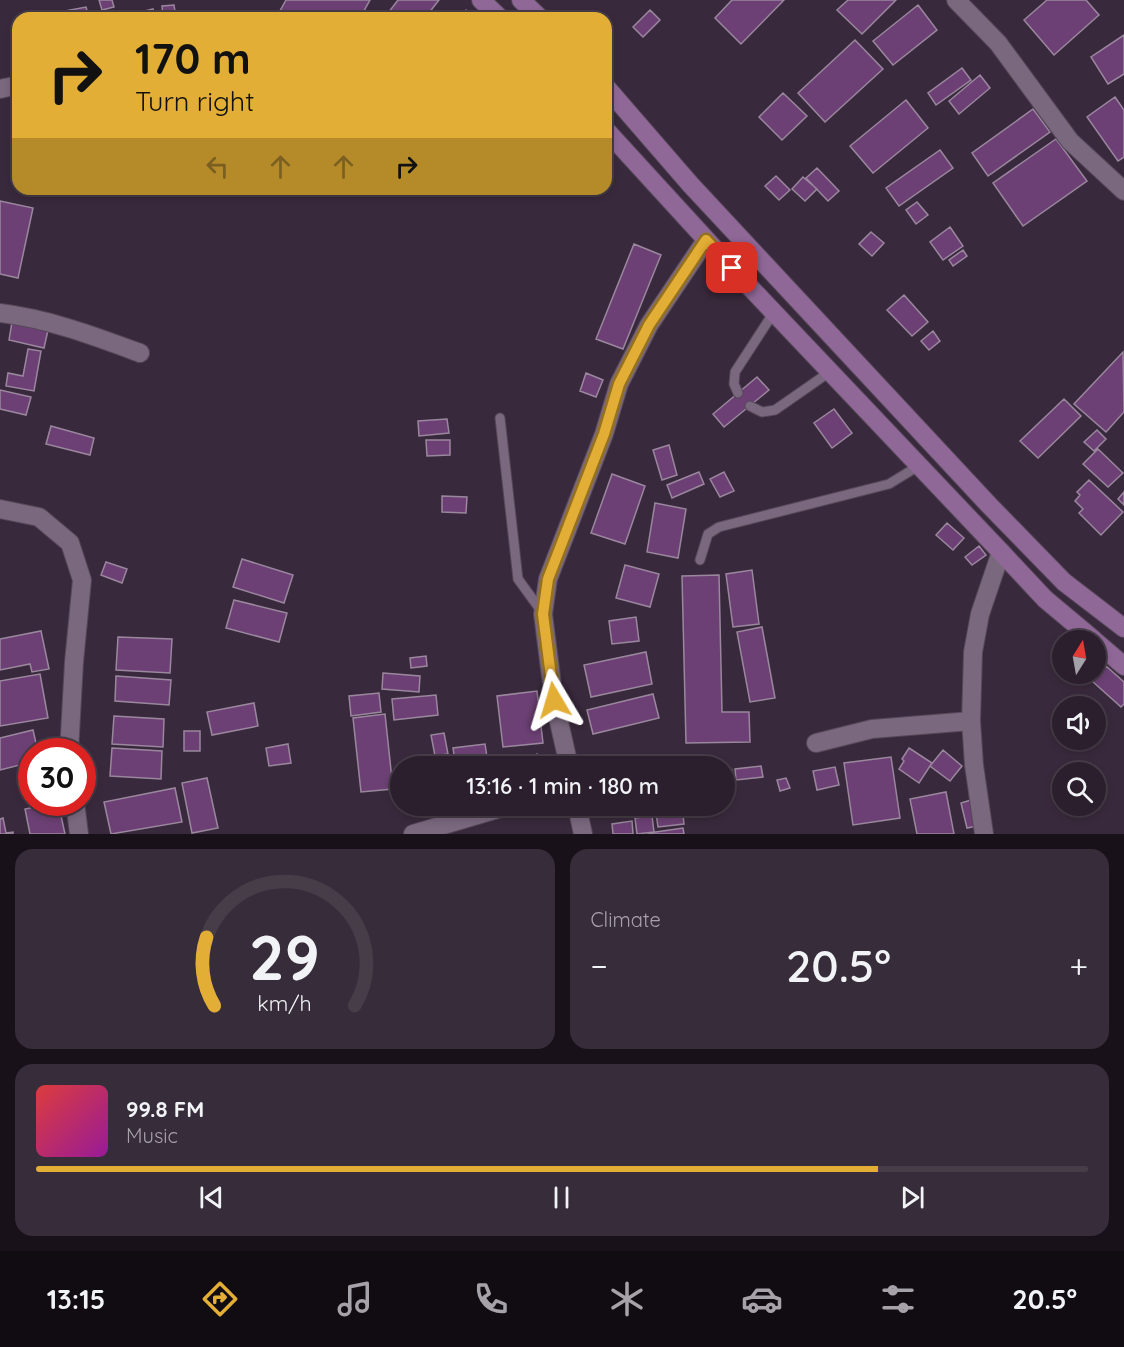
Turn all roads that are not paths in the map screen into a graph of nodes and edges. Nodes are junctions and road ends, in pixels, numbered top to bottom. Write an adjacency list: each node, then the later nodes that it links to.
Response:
1 (481, 0): 4 (main road)
2 (521, 0): 5 (main road)
3 (956, 0): 8 (street)
4 (494, 12)
5 (534, 12)
6 (612, 94): 22 (main road)
7 (612, 137): 9 (main road)
8 (1124, 191)
9 (706, 240): 10 (main road); 21 (street)
10 (774, 312): 13 (main road); 14 (lane)
11 (0, 313): 12 (street)
12 (140, 353)
13 (831, 371): 15 (lane); 17 (main road)
14 (738, 393)
15 (750, 406)
16 (500, 418): 21 (lane)
17 (920, 465): 19 (main road); 20 (lane)
18 (0, 509): 27 (street)
19 (1001, 552): 23 (main road); 26 (street)
20 (700, 560)
21 (543, 614): 29 (street)
22 (1124, 628)
23 (1082, 630)
24 (1106, 650): 25 (main road)
25 (1124, 666)
26 (971, 721): 28 (street); 36 (street)
27 (70, 738)
28 (816, 743)
29 (567, 756)
30 (77, 816): 33 (street)
31 (474, 816): 34 (street)
32 (579, 816): 35 (street)
33 (79, 834)
34 (413, 834)
35 (583, 834)
36 (984, 834)

